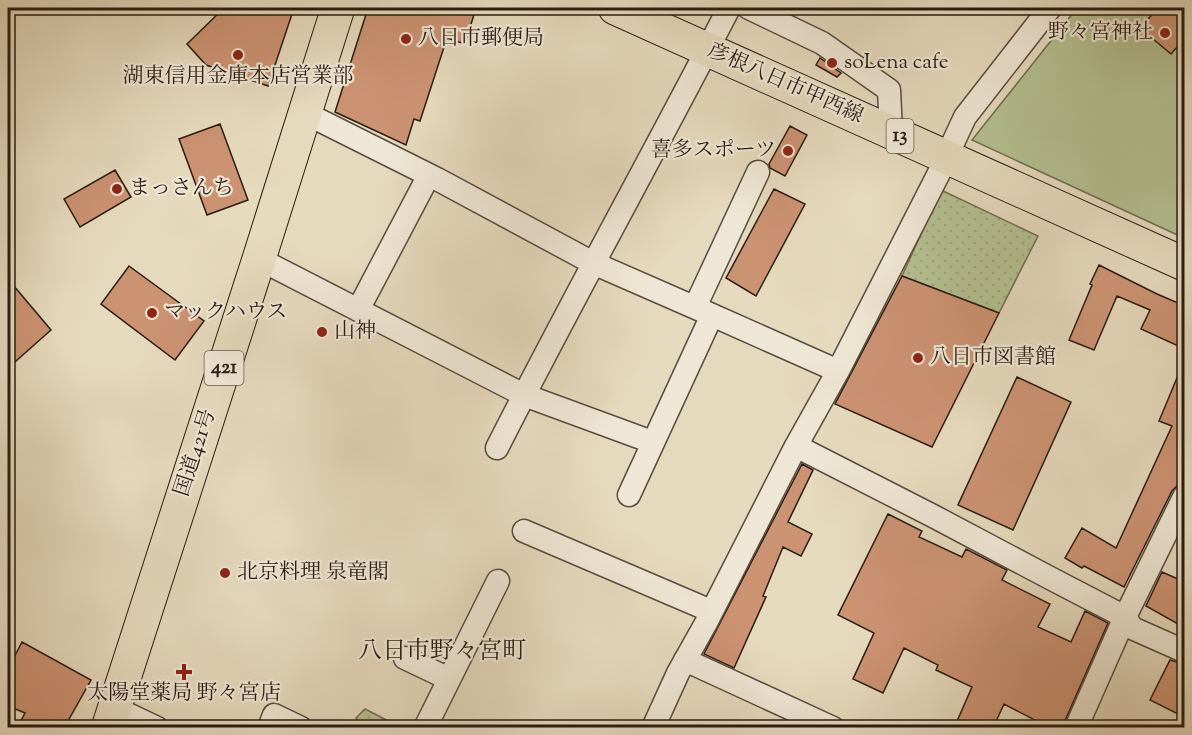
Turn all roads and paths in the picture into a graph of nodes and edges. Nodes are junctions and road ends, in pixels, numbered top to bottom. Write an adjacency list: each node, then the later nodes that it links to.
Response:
1 (338, 8): 7 (main road, 国道421号 / 421)
2 (615, 8): 6 (main road, 彦根八日市甲西線 / 13)
3 (729, 8): 6 (street)
4 (749, 8): 8 (street)
5 (1050, 8): 9 (street)
6 (708, 49): 8 (main road, 彦根八日市甲西線 / 13); 13 (street)
7 (306, 113): 11 (street); 12 (main road, 国道421号 / 421)
8 (891, 132): 9 (main road, 彦根八日市甲西線 / 13)
9 (947, 157): 14 (main road, 彦根八日市甲西線 / 13); 17 (street)
10 (758, 172): 16 (street)
11 (429, 175): 13 (street); 15 (street)
12 (259, 259): 15 (street); 32 (main road, 国道421号 / 421)
13 (593, 263): 16 (street); 18 (street)
14 (1185, 264)
15 (358, 309): 18 (street)
16 (704, 311): 17 (street); 19 (street)
17 (838, 371): 20 (street)
18 (524, 395): 19 (street); 21 (street)
19 (652, 442): 22 (street)
20 (796, 446): 26 (street); 27 (street)
21 (497, 448)
22 (628, 495)
23 (1185, 497): 27 (street)
24 (524, 531): 26 (street)
25 (498, 581): 31 (street)
26 (711, 611): 30 (street)
27 (1125, 616): 28 (street); 39 (street)
28 (1185, 651)
29 (405, 658): 31 (street)
30 (685, 660): 37 (street); 38 (street)
31 (449, 679): 36 (street)
32 (111, 718): 33 (street)
33 (157, 728)
34 (268, 728): 35 (street)
35 (301, 728)
36 (425, 728)
37 (653, 728)
38 (833, 728)
39 (1076, 728)

